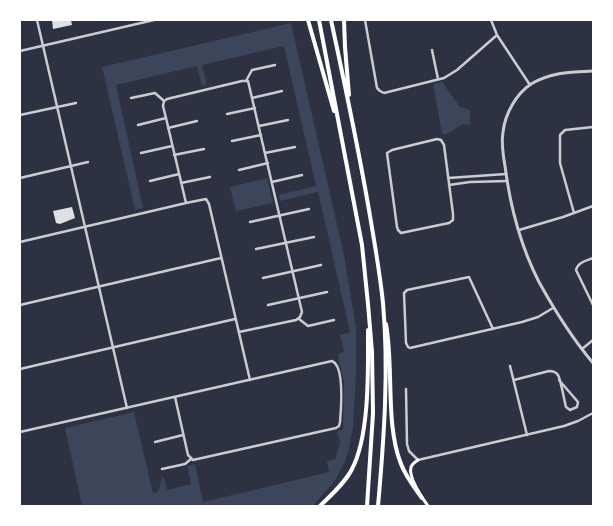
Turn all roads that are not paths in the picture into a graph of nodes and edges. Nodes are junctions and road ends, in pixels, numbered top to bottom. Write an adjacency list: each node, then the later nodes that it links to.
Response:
1 (37, 20): 10 (street)
2 (154, 20): 10 (street)
3 (308, 20): 29 (highway)
4 (319, 20): 29 (highway)
5 (331, 20): 27 (highway)
6 (344, 20): 27 (highway)
7 (365, 20): 15 (street)
8 (491, 20): 9 (street)
9 (497, 35): 15 (street); 17 (street)
10 (44, 46): 12 (street); 23 (street)
11 (432, 50): 15 (street)
12 (20, 51)
13 (275, 65): 16 (street)
14 (593, 71): 17 (street)
15 (438, 79)
16 (246, 81): 20 (street); 21 (street)
17 (530, 85): 49 (street)
18 (282, 91): 20 (street)
19 (131, 98): 21 (street)
20 (252, 98): 24 (street)
21 (164, 101): 28 (street)
22 (76, 102): 23 (street)
23 (58, 107): 26 (street); 46 (street)
24 (255, 108): 25 (street); 33 (street)
25 (227, 114)
26 (20, 115)
27 (351, 115): 80 (highway)
28 (166, 118): 32 (street); 35 (street)
29 (337, 118): 79 (highway)
30 (288, 120): 33 (street)
31 (197, 121): 35 (street)
32 (138, 125)
33 (259, 126): 36 (street)
34 (593, 127): 62 (street)
35 (168, 128): 38 (street)
36 (261, 135): 37 (street); 42 (street)
37 (232, 141)
38 (172, 146): 41 (street); 43 (street)
39 (295, 147): 42 (street)
40 (204, 149): 43 (street)
41 (141, 153)
42 (265, 153): 45 (street)
43 (174, 155): 48 (street)
44 (88, 162): 46 (street)
45 (268, 163): 47 (street); 56 (street)
46 (71, 166): 52 (street); 65 (street)
47 (239, 170)
48 (179, 174): 54 (street); 57 (street)
49 (506, 174): 53 (street); 55 (street)
50 (302, 175): 56 (street)
51 (210, 177): 57 (street)
52 (20, 178)
53 (448, 178): 58 (street); 58 (street)
54 (150, 181)
55 (507, 181): 58 (street); 66 (street)
56 (272, 182): 63 (street)
57 (181, 183): 59 (street)
58 (449, 185)
59 (186, 203): 65 (street); 71 (street)
60 (593, 206): 62 (street)
61 (309, 209): 63 (street)
62 (574, 213): 66 (street)
63 (280, 216): 64 (street); 69 (street)
64 (250, 222)
65 (85, 227): 68 (street); 76 (street)
66 (519, 230): 84 (street)
67 (314, 237): 69 (street)
68 (20, 242)
69 (286, 243): 70 (street); 74 (street)
70 (256, 249)
71 (221, 258): 76 (street); 85 (street)
72 (593, 258): 83 (street)
73 (321, 265): 74 (street)
74 (293, 271): 75 (street); 78 (street)
75 (263, 278)
76 (99, 287): 81 (street); 91 (street)
77 (327, 292): 78 (street)
78 (299, 299): 82 (street); 86 (street)
79 (368, 304): 111 (highway); 112 (highway)
80 (383, 304): 110 (highway); 113 (highway)
81 (20, 305)
82 (268, 305)
83 (593, 305)
84 (553, 308): 88 (street); 92 (street)
85 (235, 319): 89 (street); 91 (street)
86 (299, 319): 87 (street); 89 (street)
87 (334, 320)
88 (493, 329): 88 (street)
89 (239, 332): 96 (street)
90 (593, 340): 92 (street)
91 (112, 347): 95 (street); 101 (street)
92 (582, 349): 93 (street)
93 (593, 363)
94 (510, 366): 97 (street)
95 (20, 369)
96 (250, 380): 100 (street); 107 (street)
97 (514, 380): 98 (street); 104 (street)
98 (560, 380): 98 (street)
99 (406, 389): 108 (street)
100 (175, 396): 101 (street); 105 (street)
101 (127, 408): 103 (street)
102 (593, 413): 104 (street)
103 (20, 432)
104 (527, 434): 108 (street)
105 (183, 435): 106 (street); 107 (street)
106 (155, 442)
107 (191, 459): 109 (street)
108 (418, 460): 110 (main road)
109 (162, 469)
110 (422, 498): 114 (main road)
111 (320, 506)
112 (367, 506)
113 (378, 506)
114 (428, 506)

